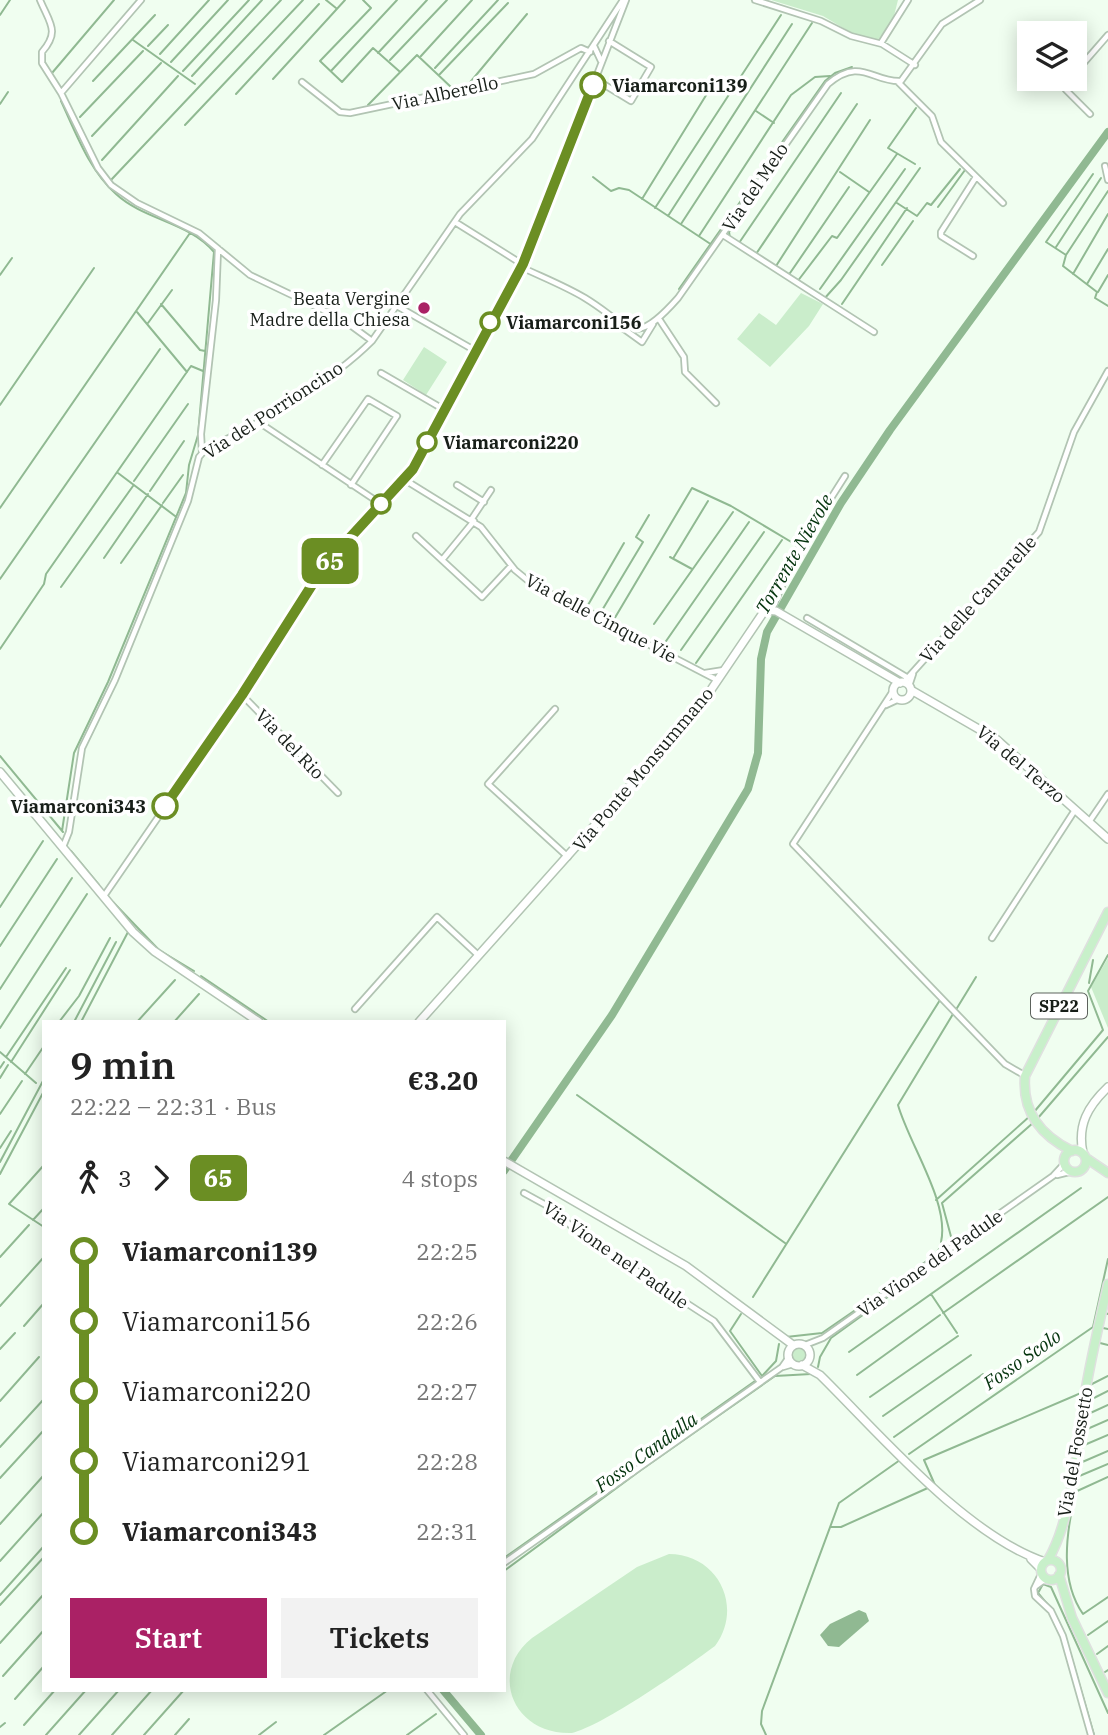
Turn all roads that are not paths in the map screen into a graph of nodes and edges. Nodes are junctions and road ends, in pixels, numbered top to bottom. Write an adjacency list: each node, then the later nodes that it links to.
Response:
1 (40, 0): 18 (street)
2 (141, 0): 18 (street)
3 (624, 0): 7 (street, Via del Porrioncino); 9 (street)
4 (755, 0): 10 (street)
5 (908, 0): 10 (street)
6 (980, 0): 13 (street)
7 (604, 30): 9 (street); 11 (street, Via del Porrioncino)
8 (1108, 35): 12 (street)
9 (610, 38): 11 (street); 14 (street)
10 (881, 43): 13 (street)
11 (595, 52): 14 (street); 15 (street, Via Alberello); 24 (street, Via del Porrioncino)
12 (1087, 59)
13 (915, 65): 16 (street)
14 (595, 79): 28 (street)
15 (302, 82)
16 (898, 82): 21 (street); 25 (street, Via del Melo)
17 (1067, 91): 19 (street)
18 (61, 93): 26 (street)
19 (1090, 114)
20 (1105, 166): 22 (street)
21 (976, 177): 23 (street); 27 (street)
22 (1108, 180)
23 (1003, 203)
24 (455, 222): 28 (street); 29 (street, Via del Porrioncino)
25 (723, 235): 30 (street, Via del Melo); 33 (street)
26 (218, 248): 34 (street); 41 (street)
27 (973, 256)
28 (522, 266): 32 (street); 35 (street)
29 (397, 306): 34 (street, Via del Porrioncino); 35 (street)
30 (659, 319): 31 (street, Via del Melo); 38 (street)
31 (653, 324): 32 (street); 32 (street, Via del Melo)
32 (621, 326)
33 (874, 332)
34 (372, 341): 40 (street, Via del Porrioncino)
35 (474, 349): 39 (street)
36 (1108, 371): 60 (street, Via delle Cantarelle)
37 (380, 373): 39 (street)
38 (716, 402)
39 (443, 409): 44 (street)
40 (260, 423): 41 (street, Via del Porrioncino); 42 (street)
41 (202, 453): 72 (street, Via del Porrioncino)
42 (322, 465): 45 (street); 45 (street)
43 (845, 476): 54 (street)
44 (405, 480): 49 (street); 50 (street, Via delle Cinque Vie)
45 (351, 485): 49 (street)
46 (457, 485): 48 (street)
47 (491, 490): 48 (street)
48 (484, 502): 50 (street)
49 (381, 504): 62 (street)
50 (473, 521): 52 (street); 53 (street, Via delle Cinque Vie)
51 (416, 536): 52 (street)
52 (442, 560): 53 (street)
53 (510, 566): 58 (street, Via delle Cinque Vie)
54 (774, 610): 56 (main road, Via Ponte Monsummano); 57 (main road)
55 (807, 618): 57 (street, Via delle Cantarelle)
56 (725, 670): 58 (street); 59 (main road, Via Ponte Monsummano)
57 (884, 670): 60 (main road); 60 (street, Via delle Cantarelle)
58 (704, 673): 59 (street, Via delle Cinque Vie); 61 (street)
59 (718, 681): 61 (main road, Via Ponte Monsummano)
60 (903, 687): 63 (main road); 64 (street); 69 (main road, Via del Terzo)
61 (710, 692): 73 (main road, Via Ponte Monsummano)
62 (242, 695): 67 (street, Via del Rio); 74 (street)
63 (899, 699): 64 (street)
64 (886, 706): 81 (street)
65 (555, 709): 73 (street)
66 (0, 772): 72 (main road)
67 (338, 793)
68 (1108, 794): 70 (street)
69 (1075, 809): 70 (main road, Via del Terzo); 76 (street)
70 (1089, 822): 71 (main road, Via del Terzo)
71 (1108, 839)
72 (63, 847): 74 (main road)
73 (568, 857): 77 (main road, Via Ponte Monsummano)
74 (103, 897): 79 (main road)
75 (1108, 912): 81 (main road, SP22)
76 (992, 938)
77 (478, 955): 78 (street); 80 (main road, Via Ponte Monsummano)
78 (355, 1009)
79 (256, 1020)
80 (421, 1020)
81 (1025, 1076): 83 (main road, SP22)
82 (1108, 1087): 83 (main road)
83 (1074, 1155): 85 (main road, SP22); 85 (main road); 86 (main road); 87 (street)
84 (506, 1162): 91 (main road)
85 (1077, 1170): 86 (main road); 87 (street)
86 (1108, 1172)
87 (1053, 1176): 90 (street, Via Vione del Padule)
88 (524, 1193): 95 (street, Via Vione nel Padule)
89 (1108, 1284): 96 (main road, Via del Fossetto)
90 (805, 1345): 91 (main road); 92 (main road)
91 (791, 1354): 93 (main road); 95 (street)
92 (810, 1357): 93 (main road); 94 (main road)
93 (802, 1365): 94 (main road)
94 (820, 1375): 98 (main road)
95 (760, 1382): 97 (street)
96 (1058, 1538): 98 (main road); 98 (main road)
97 (506, 1562)
98 (1047, 1571): 100 (main road); 102 (street)
99 (429, 1692): 101 (street)
100 (1108, 1693)
101 (464, 1735)
102 (1091, 1735)

